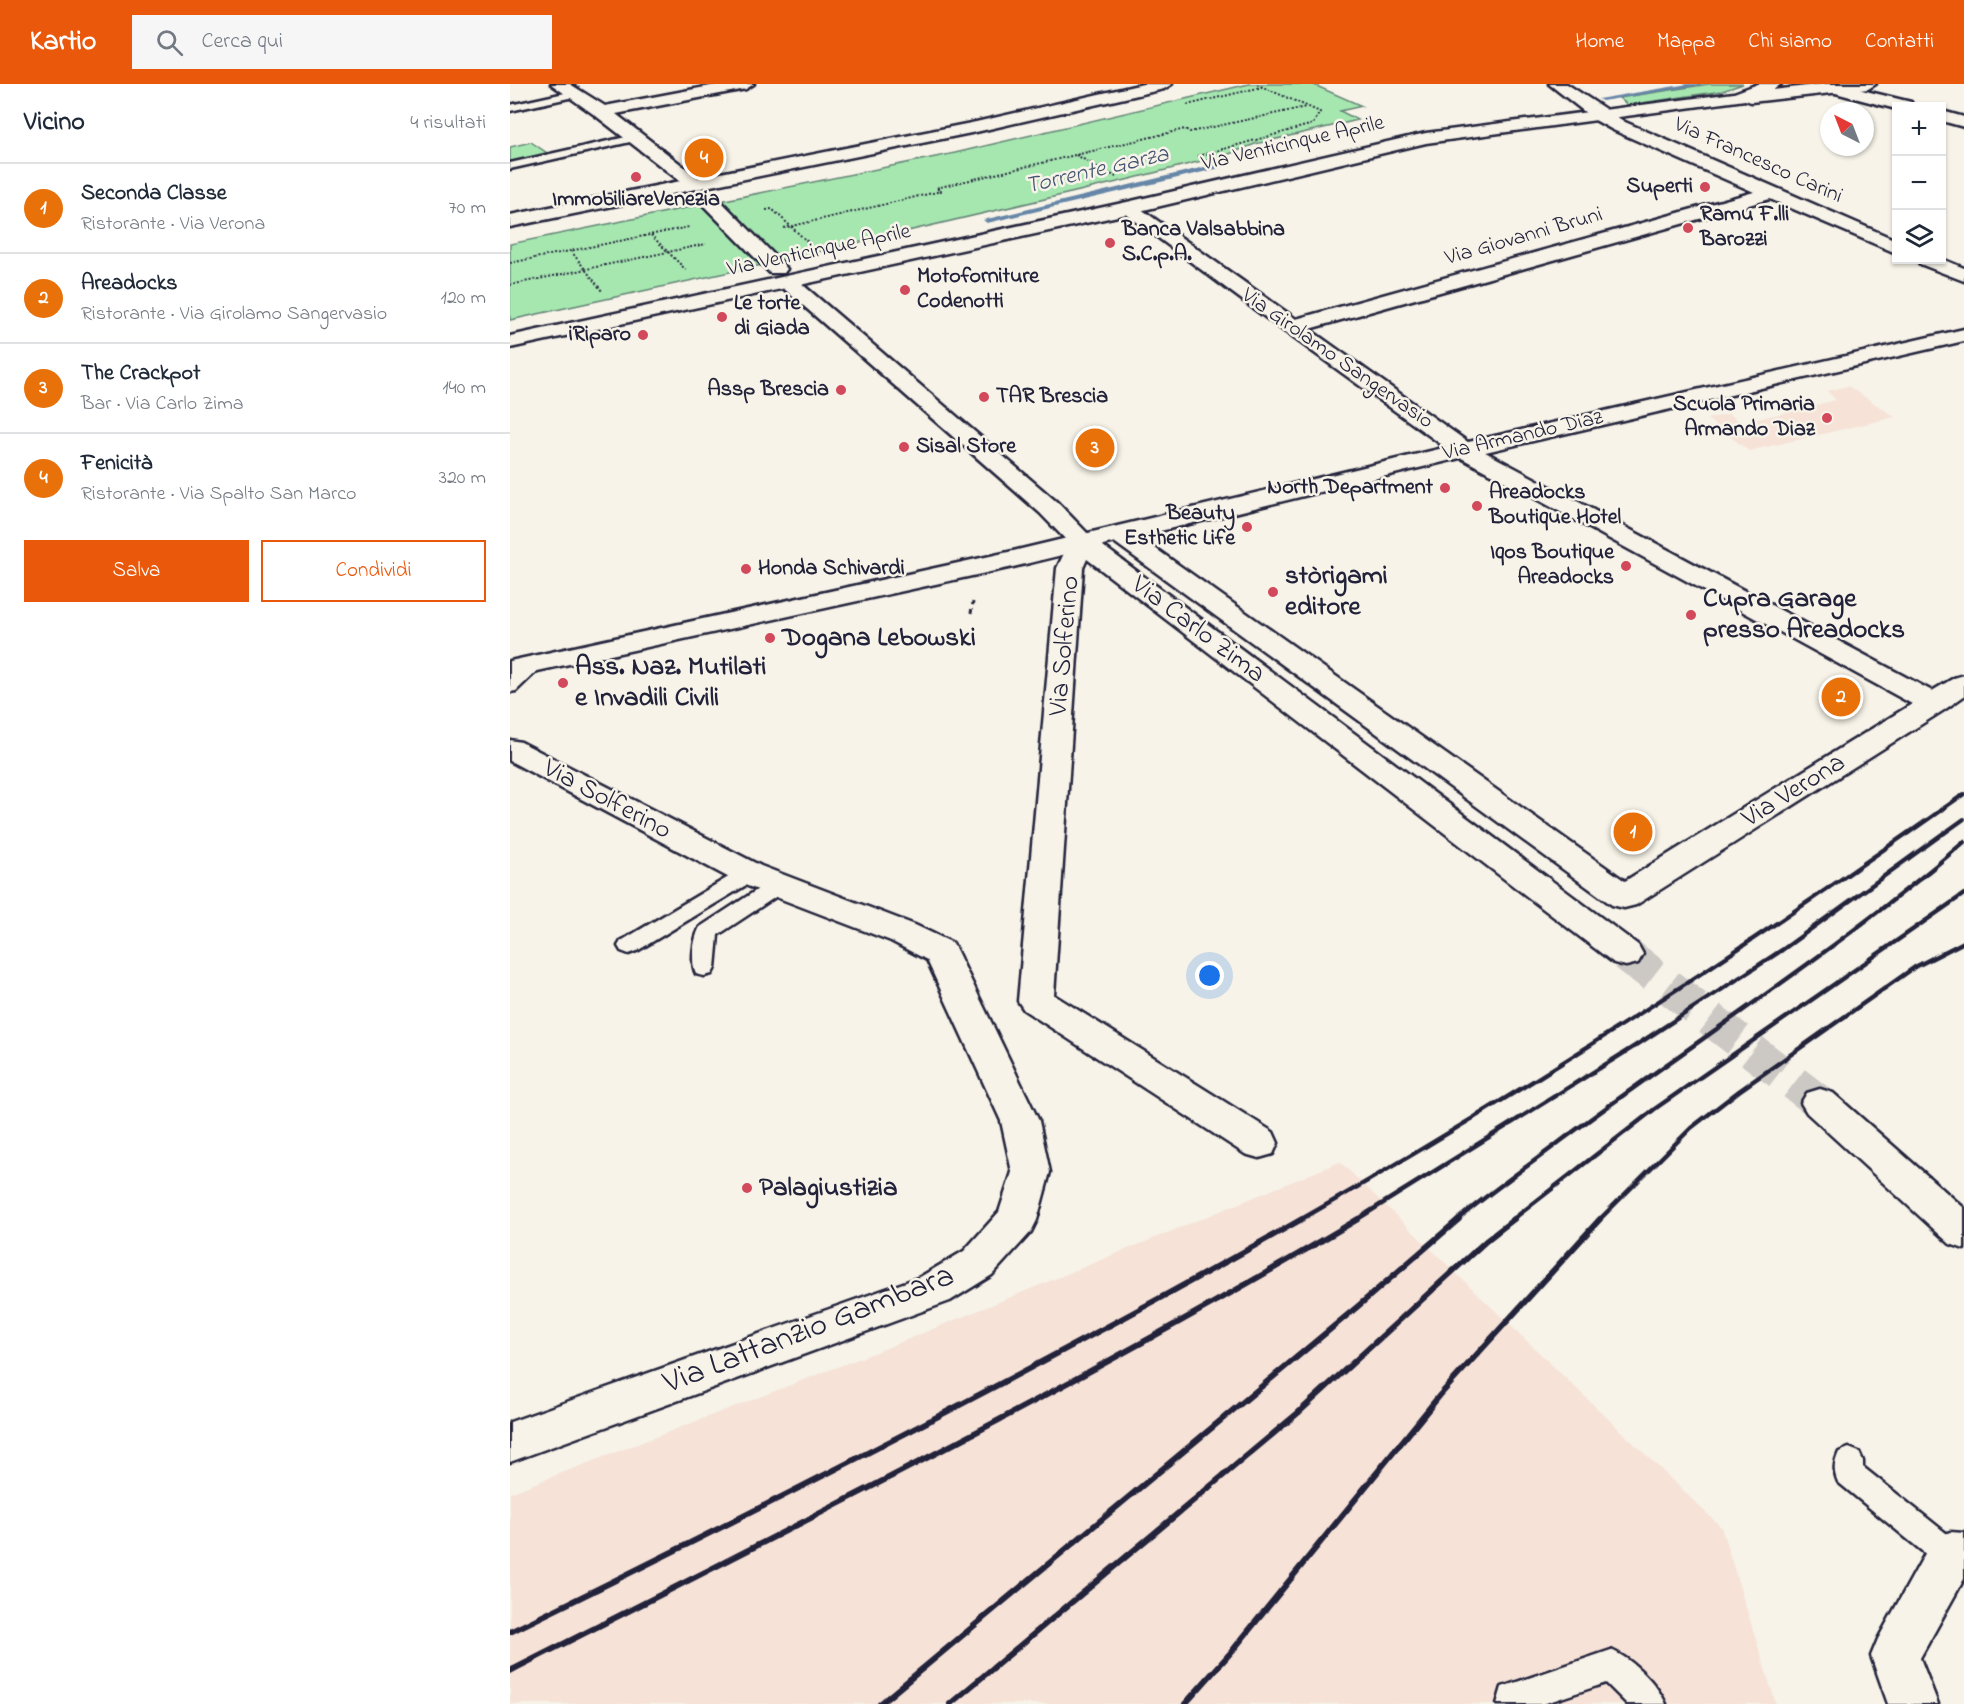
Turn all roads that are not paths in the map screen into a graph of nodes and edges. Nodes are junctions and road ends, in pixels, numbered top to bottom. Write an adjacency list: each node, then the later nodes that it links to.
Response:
1 (746, 84): 11 (street)
2 (1164, 84): 17 (street)
3 (1557, 84): 12 (street, Via Francesco Carini)
4 (1773, 84): 8 (street, Via Venticinque Aprile)
5 (1868, 84): 6 (street)
6 (1834, 88): 8 (street); 9 (street)
7 (567, 89): 10 (lane); 11 (street)
8 (1737, 98): 12 (street, Via Venticinque Aprile)
9 (1892, 103)
10 (510, 108)
11 (602, 112): 15 (street)
12 (1601, 116): 18 (street, Via Francesco Carini); 20 (street, Via Venticinque Aprile)
13 (1946, 117): 14 (street)
14 (1964, 122)
15 (635, 138): 16 (lane); 17 (street)
16 (510, 166)
17 (695, 184): 21 (street)
18 (1770, 193): 22 (street, Via Francesco Carini); 26 (street, Via Giovanni Bruni)
19 (708, 199): 25 (street, Via Carlo Zima)
20 (1127, 208): 25 (street, Via Venticinque Aprile); 26 (street, Via Girolamo Sangervasio)
21 (510, 221)
22 (1892, 245)
23 (1937, 264): 24 (street)
24 (1964, 275)
25 (783, 276): 28 (street, Via Venticinque Aprile); 31 (street, Via Carlo Zima)
26 (1291, 327): 29 (street, Via Girolamo Sangervasio)
27 (1964, 334): 29 (street, Via Armando Diaz)
28 (510, 342)
29 (1464, 450): 30 (street, Via Armando Diaz); 35 (street, Via Girolamo Sangervasio)
30 (1119, 534): 31 (street, Via Armando Diaz); 39 (street, Via Carlo Zima)
31 (1082, 542): 32 (street, Via Solferino); 42 (street, Via Carlo Zima); 45 (street, Via Solferino)
32 (522, 667): 34 (lane)
33 (1964, 684): 35 (street, Via Verona)
34 (510, 687)
35 (1934, 704): 39 (street, Via Verona)
36 (510, 749): 37 (street, Via Solferino)
37 (749, 874): 38 (street, Via Solferino); 41 (lane)
38 (779, 885): 40 (street, Via Solferino); 43 (lane)
39 (1624, 897)
40 (903, 933): 47 (street, Via Lattanzio Gambara)
41 (629, 946)
42 (1626, 954)
43 (704, 968)
44 (1820, 1103): 46 (street)
45 (1259, 1143)
46 (1964, 1232)
47 (510, 1442)
48 (1849, 1461): 49 (lane)
49 (1957, 1556): 52 (street)
50 (1513, 1704): 51 (lane)
51 (1650, 1704)
52 (1913, 1704)

